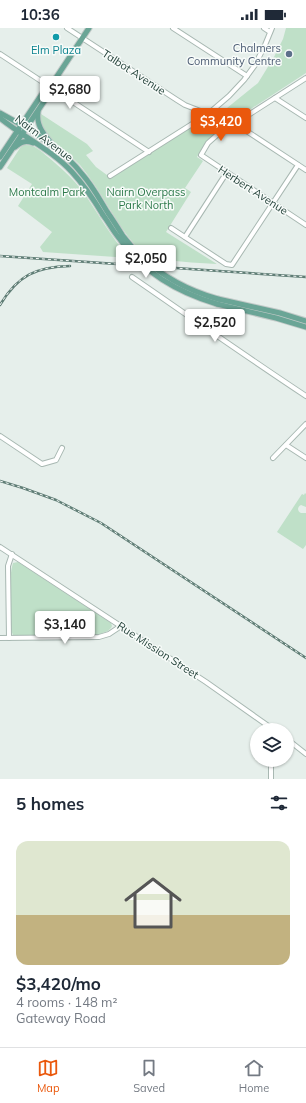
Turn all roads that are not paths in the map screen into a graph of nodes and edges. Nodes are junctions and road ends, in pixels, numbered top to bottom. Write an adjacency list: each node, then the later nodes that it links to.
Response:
1 (67, 28): 6 (street, Talbot Avenue)
2 (89, 28): 6 (main road)
3 (173, 28): 8 (street)
4 (264, 28): 5 (street)
5 (271, 30): 8 (street)
6 (82, 38): 12 (main road); 16 (street, Talbot Avenue)
7 (0, 54): 12 (street)
8 (247, 76): 16 (street)
9 (306, 78): 10 (street)
10 (301, 81): 11 (street); 13 (street)
11 (306, 84)
12 (50, 87): 14 (main road); 20 (main road); 27 (street)
13 (275, 98): 18 (street); 19 (street)
14 (38, 110): 21 (main road); 25 (main road)
15 (0, 113): 20 (main road, Nairn Avenue)
16 (208, 114): 19 (street, Talbot Avenue); 27 (street)
17 (0, 118): 22 (main road, Nairn Avenue)
18 (306, 118)
19 (234, 124): 29 (street, Talbot Avenue); 32 (street, Herbert Avenue)
20 (20, 125): 21 (main road, Nairn Avenue); 22 (main road)
21 (26, 128): 23 (main road); 25 (main road, Nairn Avenue)
22 (17, 130): 23 (main road, Nairn Avenue); 28 (main road)
23 (22, 134): 24 (main road, Nairn Avenue); 26 (main road)
24 (38, 144): 26 (main road); 35 (main road, Nairn Avenue)
25 (54, 147): 35 (main road, Nairn Avenue)
26 (12, 149): 30 (main road)
27 (149, 152): 33 (street)
28 (0, 156)
29 (298, 165): 31 (street, Talbot Avenue); 34 (street)
30 (0, 167)
31 (306, 170)
32 (227, 172): 34 (street, Herbert Avenue); 38 (street)
33 (110, 176)
34 (273, 203): 36 (street, Herbert Avenue); 38 (street)
35 (106, 214): 40 (main road, Nairn Avenue, bridge)
36 (306, 225)
37 (171, 228): 38 (street)
38 (185, 237)
39 (132, 277): 43 (street)
40 (218, 301): 41 (main road, Nairn Avenue); 42 (main road, Nairn Avenue)
41 (306, 321)
42 (306, 327)
43 (306, 396)
44 (306, 424): 46 (street)
45 (0, 436): 47 (street)
46 (286, 445): 48 (street); 49 (street)
47 (62, 448)
48 (273, 458)
49 (306, 458)
50 (0, 547): 51 (street, Rue Mission Street)
51 (12, 554): 52 (street, Rue Mission Street); 54 (street)
52 (121, 626): 54 (street); 55 (street, Rue Mission Street)
53 (0, 638): 54 (street)
54 (8, 638)
55 (264, 723)
56 (294, 745): 57 (street)
57 (306, 754)
58 (271, 767): 59 (street)
59 (271, 779)

